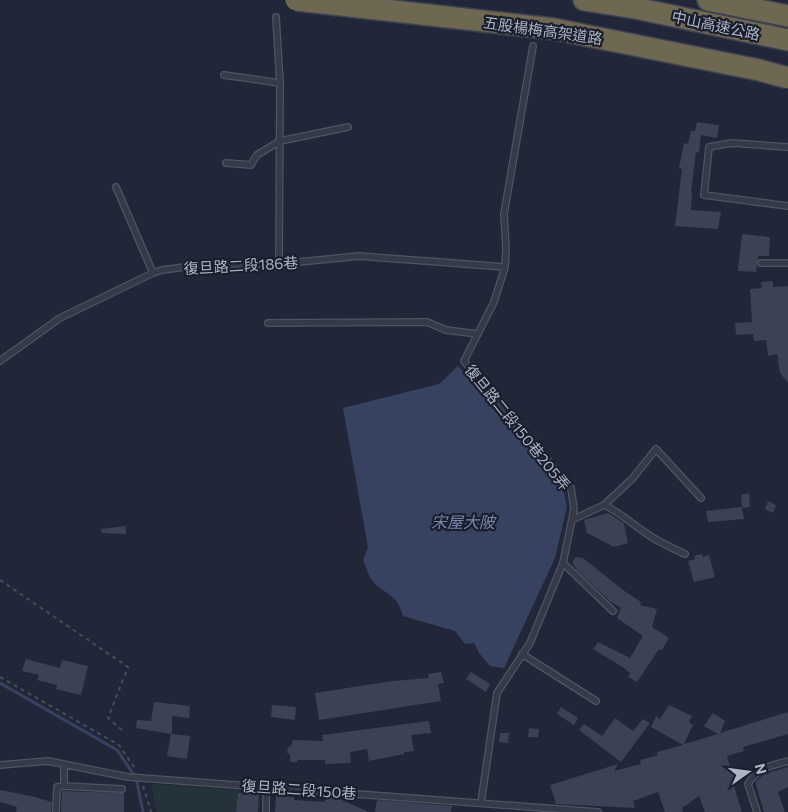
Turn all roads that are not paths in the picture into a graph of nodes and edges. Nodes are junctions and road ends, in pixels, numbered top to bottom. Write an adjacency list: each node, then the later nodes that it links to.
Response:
1 (296, 0): 9 (highway, 五股楊梅高架道路, bridge)
2 (584, 0): 6 (highway, 中山高速公路)
3 (708, 0): 4 (highway, 中山高速公路)
4 (788, 16)
5 (276, 17): 10 (lane)
6 (788, 40)
7 (533, 46): 20 (lane, 復旦路二段150巷205弄)
8 (224, 75): 10 (lane)
9 (788, 78)
10 (280, 83): 12 (lane)
11 (348, 127): 12 (lane)
12 (280, 141): 14 (lane); 19 (lane)
13 (788, 147): 16 (lane)
14 (226, 163)
15 (116, 187): 21 (lane)
16 (788, 206)
17 (761, 263): 18 (lane)
18 (788, 263)
19 (279, 264): 20 (lane, 復旦路二段186巷); 21 (lane, 復旦路二段186巷)
20 (505, 267): 23 (lane, 復旦路二段150巷205弄)
21 (153, 273): 24 (lane, 復旦路二段186巷)
22 (268, 322): 23 (lane)
23 (478, 334): 27 (lane, 復旦路二段150巷205弄)
24 (0, 361)
25 (701, 498): 26 (lane)
26 (604, 505): 27 (lane); 28 (lane)
27 (572, 520): 29 (lane, 復旦路二段150巷205弄)
28 (685, 554)
29 (563, 563): 30 (lane); 31 (lane, 復旦路二段150巷205弄)
30 (613, 611)
31 (522, 654): 32 (lane); 39 (lane, 復旦路二段150巷205弄)
32 (596, 701)
33 (788, 761): 43 (lane)
34 (0, 764): 35 (lane, 復旦路二段150巷)
35 (64, 764): 36 (lane); 37 (lane, 復旦路二段150巷)
36 (64, 786): 38 (lane); 40 (lane)
37 (266, 787): 39 (lane, 復旦路二段150巷); 41 (lane)
38 (122, 789)
39 (481, 802): 42 (lane, 復旦路二段150巷)
40 (56, 812)
41 (266, 812)
42 (598, 812)
43 (757, 812)

